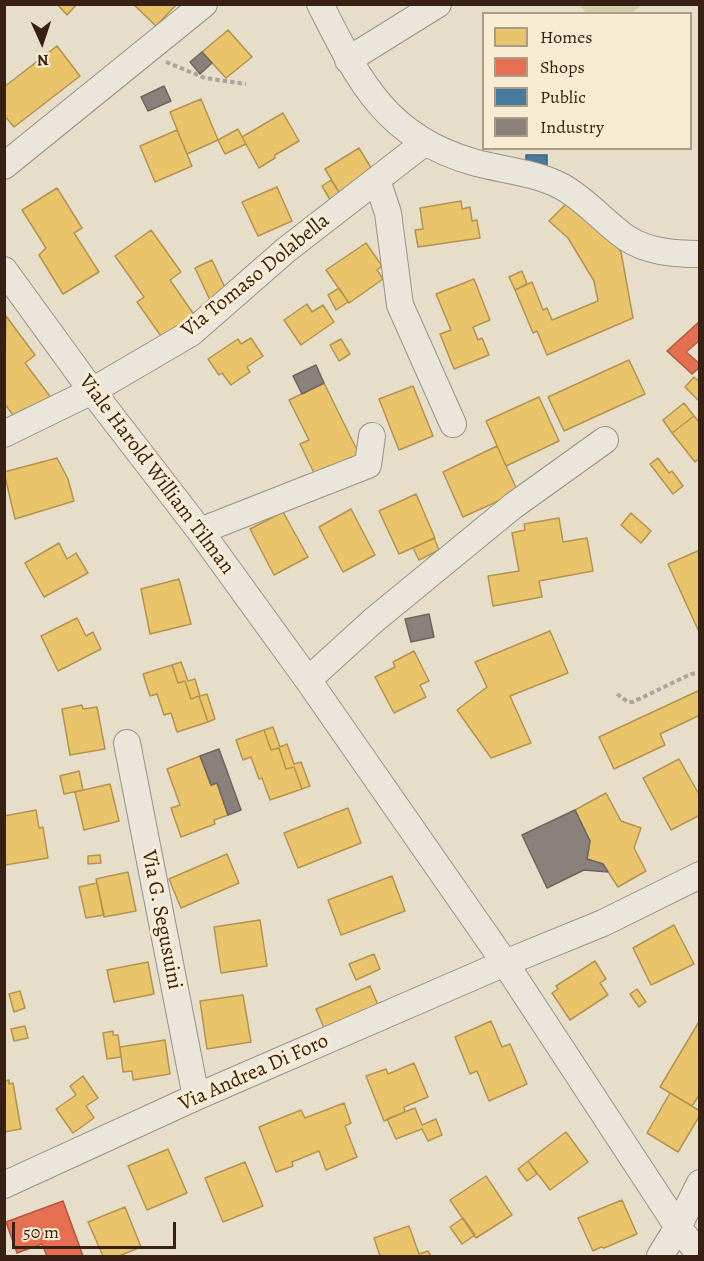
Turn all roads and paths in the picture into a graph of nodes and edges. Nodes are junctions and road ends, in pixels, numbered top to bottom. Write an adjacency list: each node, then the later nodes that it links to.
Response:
1 (204, 4): 4 (street)
2 (320, 4): 5 (street)
3 (438, 4): 5 (street)
4 (144, 54): 6 (path); 8 (street)
5 (348, 60): 7 (street)
6 (246, 84)
7 (424, 143): 9 (street, Via Tomaso Dolabella); 10 (street)
8 (4, 166)
9 (377, 180): 12 (street, Via Tomaso Dolabella); 13 (street)
10 (699, 254)
11 (4, 270): 12 (street, Viale Harold William Tilman)
12 (92, 391): 14 (street, Via Tomaso Dolabella); 17 (street, Viale Harold William Tilman)
13 (453, 424)
14 (4, 434)
15 (372, 436): 17 (street)
16 (605, 440): 19 (street)
17 (200, 531): 19 (street, Viale Harold William Tilman)
18 (699, 673): 20 (path)
19 (308, 680): 23 (street, Viale Harold William Tilman)
20 (618, 694)
21 (127, 743): 24 (street, Via G. Segusuini)
22 (699, 875): 23 (street, Via Andrea Di Foro)
23 (505, 963): 24 (street, Via Andrea Di Foro); 27 (street)
24 (196, 1097): 26 (street, Via Andrea Di Foro)
25 (699, 1183): 27 (street)
26 (4, 1185)
27 (678, 1227): 28 (street); 29 (street)
28 (699, 1255)
29 (660, 1257)

